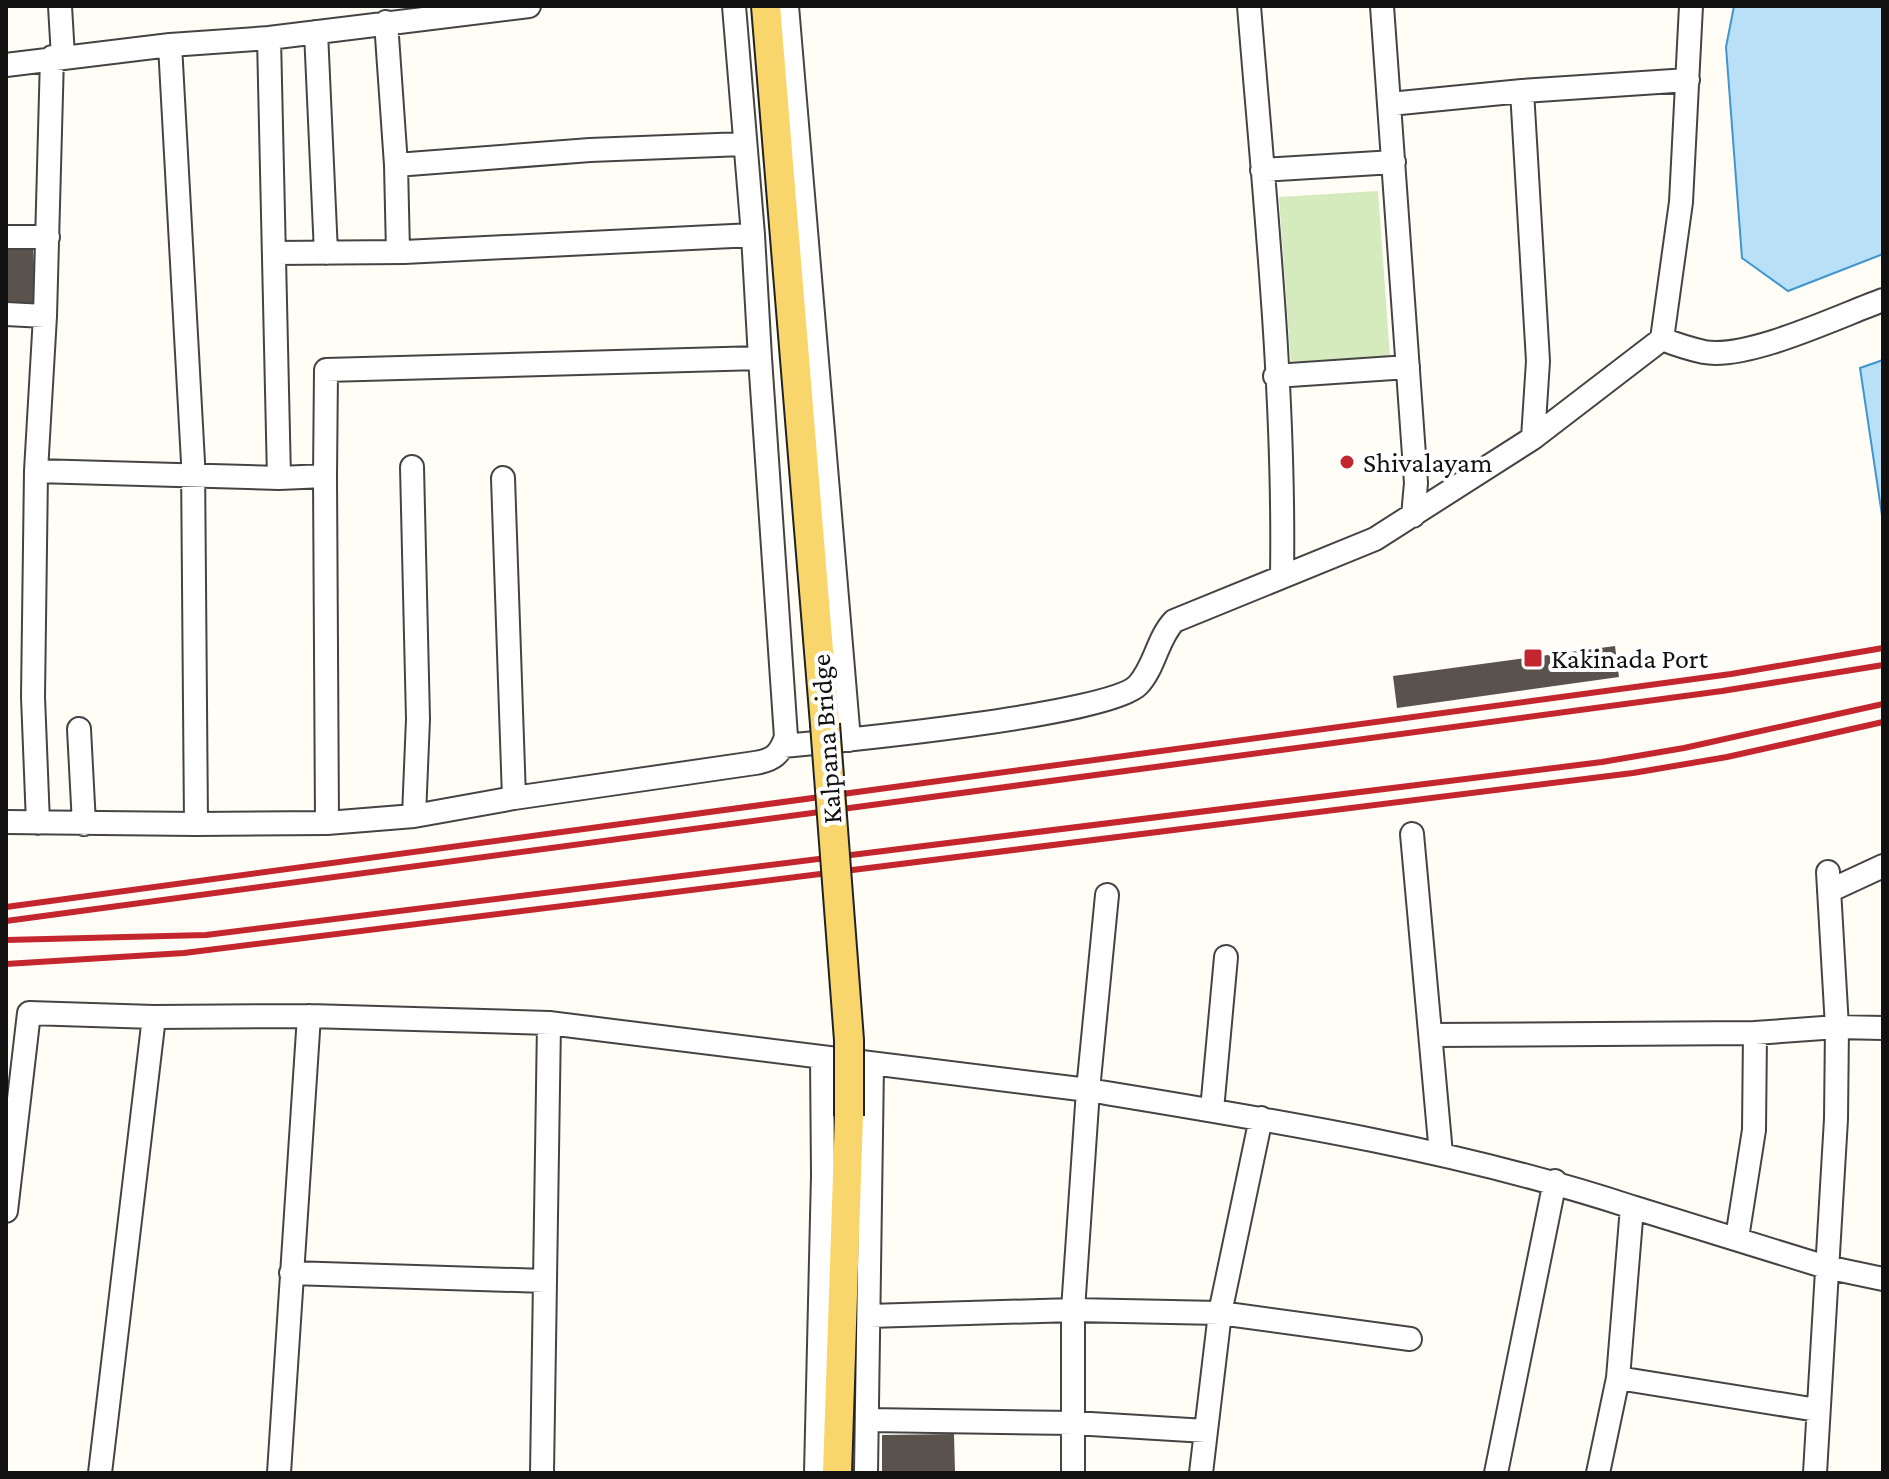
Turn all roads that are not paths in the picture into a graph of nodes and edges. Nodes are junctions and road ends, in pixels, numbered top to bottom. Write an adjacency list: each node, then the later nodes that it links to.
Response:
1 (60, 6): 13 (street)
2 (529, 6): 9 (street)
3 (734, 6): 18 (street)
4 (766, 6): 45 (main road, Kalpana Bridge)
5 (787, 6): 45 (street)
6 (1249, 6): 21 (street)
7 (1382, 6): 17 (street)
8 (1691, 6): 15 (street)
9 (392, 16): 10 (street); 20 (street)
10 (316, 32): 11 (street); 27 (street)
11 (269, 38): 12 (street); 26 (street)
12 (170, 45): 13 (street); 38 (street)
13 (58, 57): 14 (street); 24 (street)
14 (6, 65)
15 (1688, 80): 16 (street); 31 (street)
16 (1522, 91): 17 (street); 35 (street)
17 (1390, 104): 19 (street)
18 (743, 144): 20 (street); 22 (street)
19 (1394, 162): 21 (street); 33 (street)
20 (396, 165): 25 (street)
21 (1262, 170): 34 (street)
22 (753, 235): 25 (street); 32 (street)
23 (6, 237): 24 (street)
24 (48, 237): 30 (street)
25 (398, 252): 27 (street)
26 (274, 253): 27 (street); 40 (street)
27 (326, 253)
28 (1883, 300): 31 (street)
29 (6, 314): 30 (street)
30 (45, 316): 37 (street)
31 (1662, 339): 35 (street)
32 (760, 358): 39 (street); 46 (street)
33 (1408, 367): 34 (street); 42 (street)
34 (1275, 376): 43 (street)
35 (1533, 438): 42 (street)
36 (412, 467): 48 (street)
37 (36, 471): 38 (street); 50 (street)
38 (193, 475): 40 (street); 53 (street)
39 (325, 476): 40 (street); 51 (street)
40 (279, 478)
41 (503, 478): 47 (street)
42 (1413, 516): 43 (street)
43 (1282, 575): 45 (street)
44 (79, 729): 52 (street)
45 (837, 732): 46 (street); 92 (main road, Kalpana Bridge, bridge)
46 (783, 746): 47 (street)
47 (514, 798): 48 (street)
48 (414, 816): 51 (street)
49 (6, 822): 50 (street)
50 (38, 823): 52 (street)
51 (327, 823): 53 (street)
52 (84, 824): 53 (street)
53 (196, 824)
54 (1412, 834): 64 (street)
55 (1883, 866): 61 (street)
56 (1107, 895): 67 (street)
57 (1226, 957): 68 (street)
58 (309, 1016): 59 (street); 60 (street); 76 (street)
59 (154, 1017): 73 (street); 88 (street)
60 (549, 1023): 65 (street); 78 (street)
61 (1837, 1027): 62 (street); 63 (street); 75 (street)
62 (1883, 1028)
63 (1755, 1033): 64 (street); 74 (street)
64 (1432, 1035): 70 (street)
65 (822, 1060): 66 (street); 91 (street)
66 (872, 1065): 67 (street); 81 (street)
67 (1088, 1090): 68 (street); 79 (street)
68 (1212, 1110): 69 (street)
69 (1261, 1118): 70 (street); 80 (street)
70 (1441, 1154): 71 (street)
71 (1555, 1181): 72 (street); 96 (street)
72 (1632, 1207): 74 (street); 83 (street)
73 (6, 1211)
74 (1737, 1238): 75 (street)
75 (1826, 1267): 77 (street); 84 (street)
76 (291, 1273): 78 (street); 89 (street)
77 (1883, 1279)
78 (545, 1281): 90 (street)
79 (1073, 1310): 80 (street); 81 (street); 86 (street)
80 (1220, 1313): 82 (street); 87 (street)
81 (869, 1316): 85 (street)
82 (1410, 1339)
83 (1618, 1378): 84 (street); 97 (street)
84 (1817, 1410): 98 (street)
85 (868, 1420): 86 (street); 93 (street)
86 (1074, 1423): 87 (street); 94 (street)
87 (1206, 1431): 95 (street)
88 (100, 1473)
89 (279, 1473)
90 (542, 1473)
91 (816, 1473)
92 (837, 1473)
93 (866, 1473)
94 (1073, 1473)
95 (1201, 1473)
96 (1496, 1473)
97 (1598, 1473)
98 (1815, 1473)

